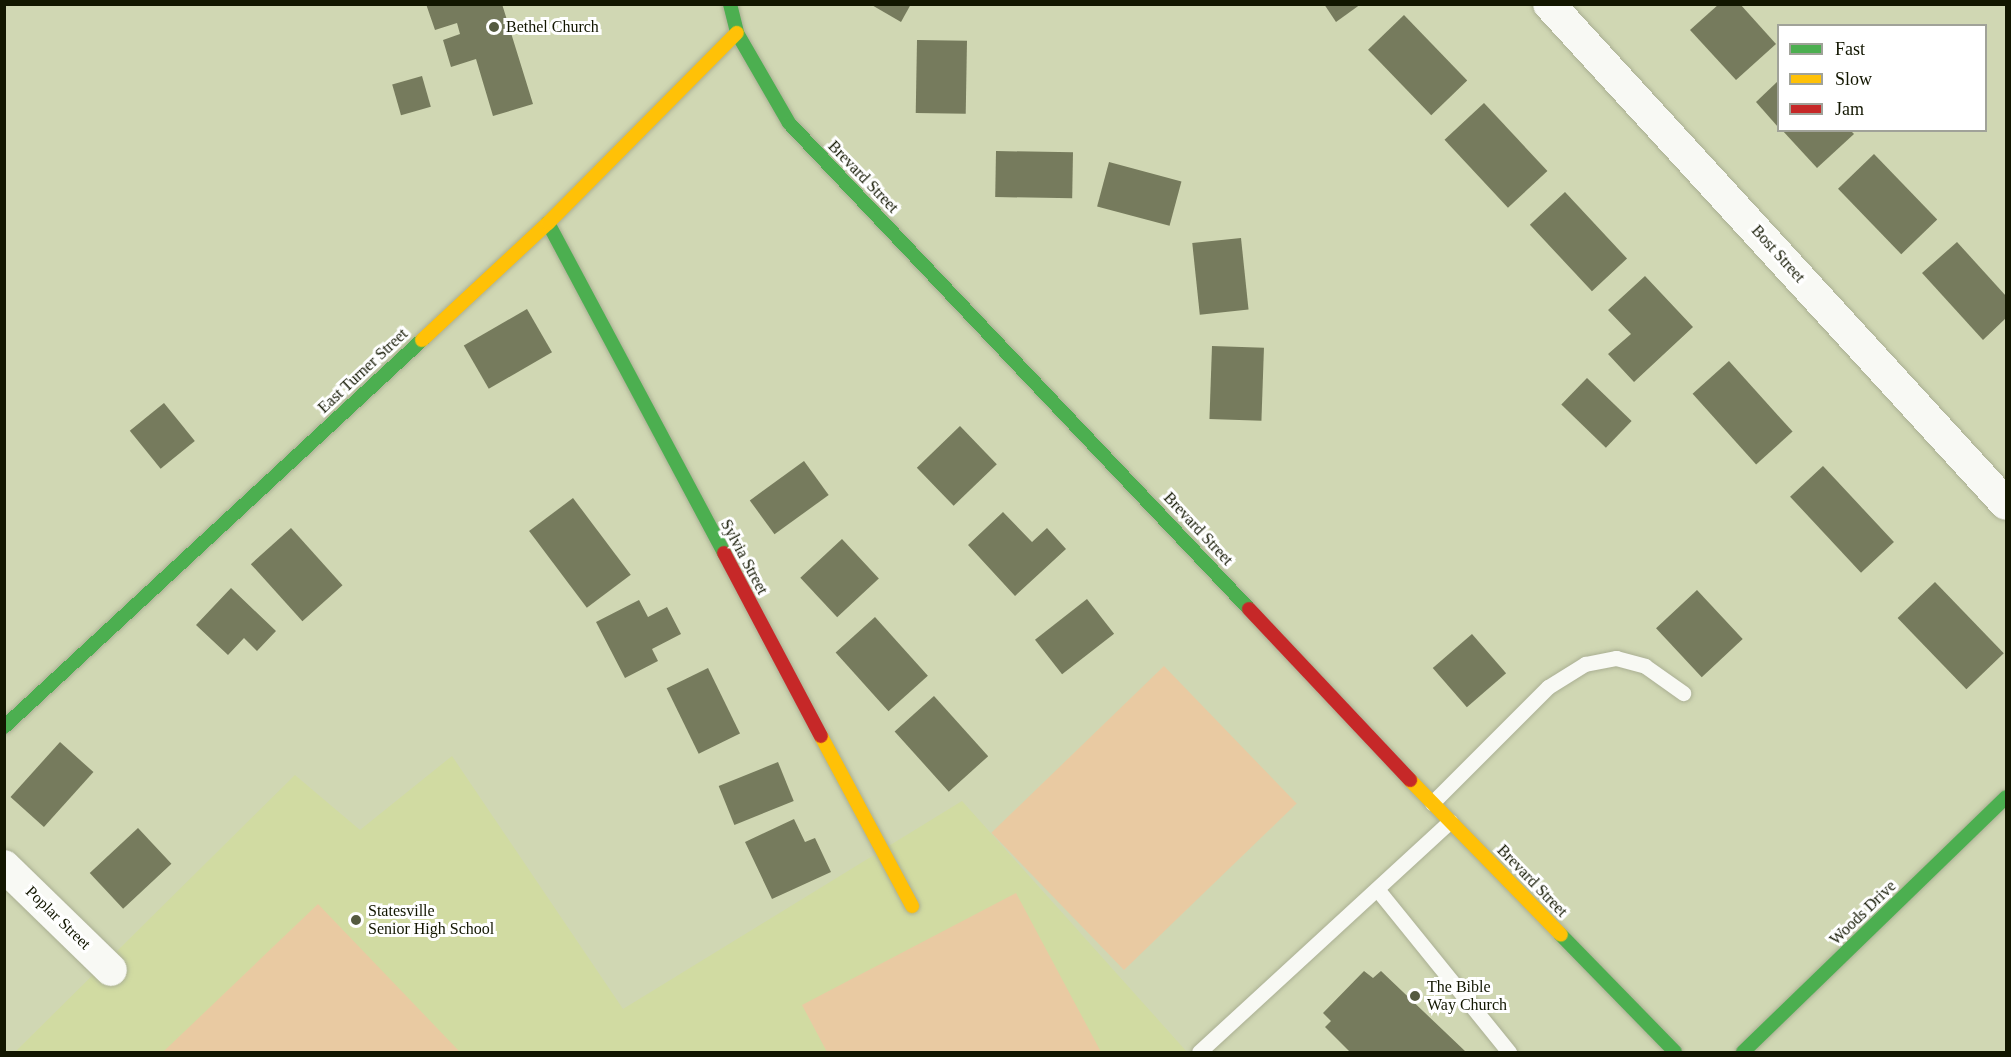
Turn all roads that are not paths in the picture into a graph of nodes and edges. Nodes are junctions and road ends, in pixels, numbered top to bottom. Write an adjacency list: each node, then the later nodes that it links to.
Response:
1 (730, 4): 3 (street, Brevard Street)
2 (1549, 4): 5 (street, Bost Street)
3 (737, 33): 4 (street, East Turner Street); 9 (street, Brevard Street)
4 (548, 223): 7 (street, East Turner Street); 13 (street, Sylvia Street)
5 (2007, 504)
6 (1683, 693): 9 (lane)
7 (4, 727)
8 (2007, 797): 18 (street, Woods Drive)
9 (1432, 803): 10 (street, Brevard Street)
10 (1450, 821): 12 (lane); 17 (street, Brevard Street)
11 (4, 866): 14 (street, Poplar Street)
12 (1377, 889): 15 (lane); 16 (lane)
13 (912, 906)
14 (111, 969)
15 (1199, 1053)
16 (1509, 1053)
17 (1675, 1053)
18 (1743, 1053)

